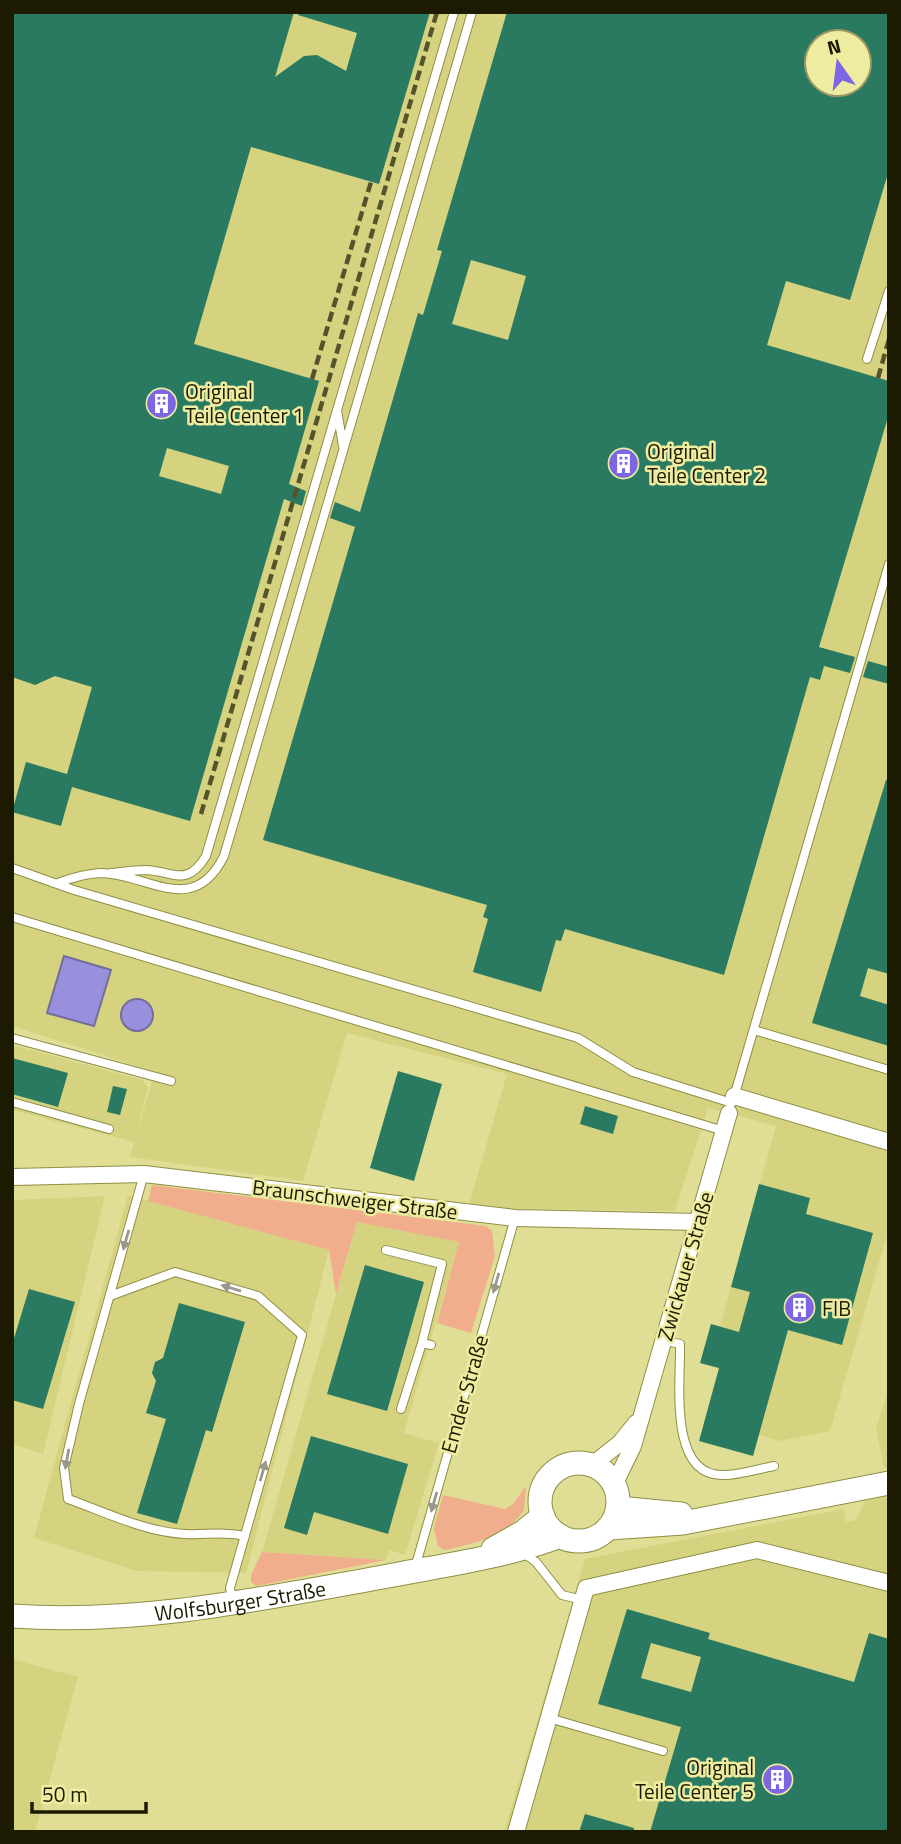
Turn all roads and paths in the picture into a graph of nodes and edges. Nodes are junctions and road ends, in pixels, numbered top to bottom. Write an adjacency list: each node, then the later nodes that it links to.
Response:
1 (454, 12): 5 (lane)
2 (472, 12): 6 (lane)
3 (889, 291): 4 (lane)
4 (867, 359)
5 (336, 406): 6 (lane); 9 (lane)
6 (344, 449): 9 (lane)
7 (889, 564): 12 (lane)
8 (12, 867): 10 (lane)
9 (102, 873): 10 (lane)
10 (58, 883): 17 (lane)
11 (12, 917): 19 (lane)
12 (754, 1030): 14 (lane); 17 (lane)
13 (12, 1038): 15 (lane)
14 (889, 1069)
15 (171, 1081)
16 (12, 1102): 18 (lane)
17 (732, 1104): 19 (street, Zwickauer Straße); 20 (street)
18 (109, 1129)
19 (724, 1132): 24 (street, Zwickauer Straße)
20 (889, 1142)
21 (144, 1174): 22 (street, Braunschweiger Straße); 23 (street, Braunschweiger Straße); 26 (lane, one-way to 26)
22 (12, 1177)
23 (515, 1218): 24 (street, Braunschweiger Straße); 40 (lane, Emder Straße, one-way to 40)
24 (698, 1222): 27 (street, Zwickauer Straße)
25 (386, 1250): 28 (lane)
26 (110, 1296): 36 (lane, one-way to 36); 36 (lane, one-way to 26)
27 (663, 1340): 29 (street, Zwickauer Straße); 31 (lane)
28 (401, 1409)
29 (640, 1418): 30 (street, Zwickauer Straße); 33 (street, Zwickauer Straße)
30 (592, 1465): 33 (street); 34 (street)
31 (774, 1466)
32 (889, 1483): 35 (street)
33 (614, 1485): 35 (street)
34 (543, 1516): 37 (street); 39 (street, Wolfsburger Straße)
35 (614, 1518): 37 (street)
36 (245, 1536): 43 (lane)
37 (560, 1536): 38 (street, Wolfsburger Straße)
38 (520, 1550): 39 (street, Wolfsburger Straße); 42 (lane)
39 (467, 1561): 40 (street, Wolfsburger Straße)
40 (414, 1571): 43 (street, Wolfsburger Straße)
41 (889, 1583): 42 (street)
42 (583, 1600): 45 (street)
43 (233, 1603): 44 (street, Wolfsburger Straße)
44 (12, 1616)
45 (549, 1718): 46 (lane); 47 (street)
46 (663, 1751)
47 (516, 1832)

